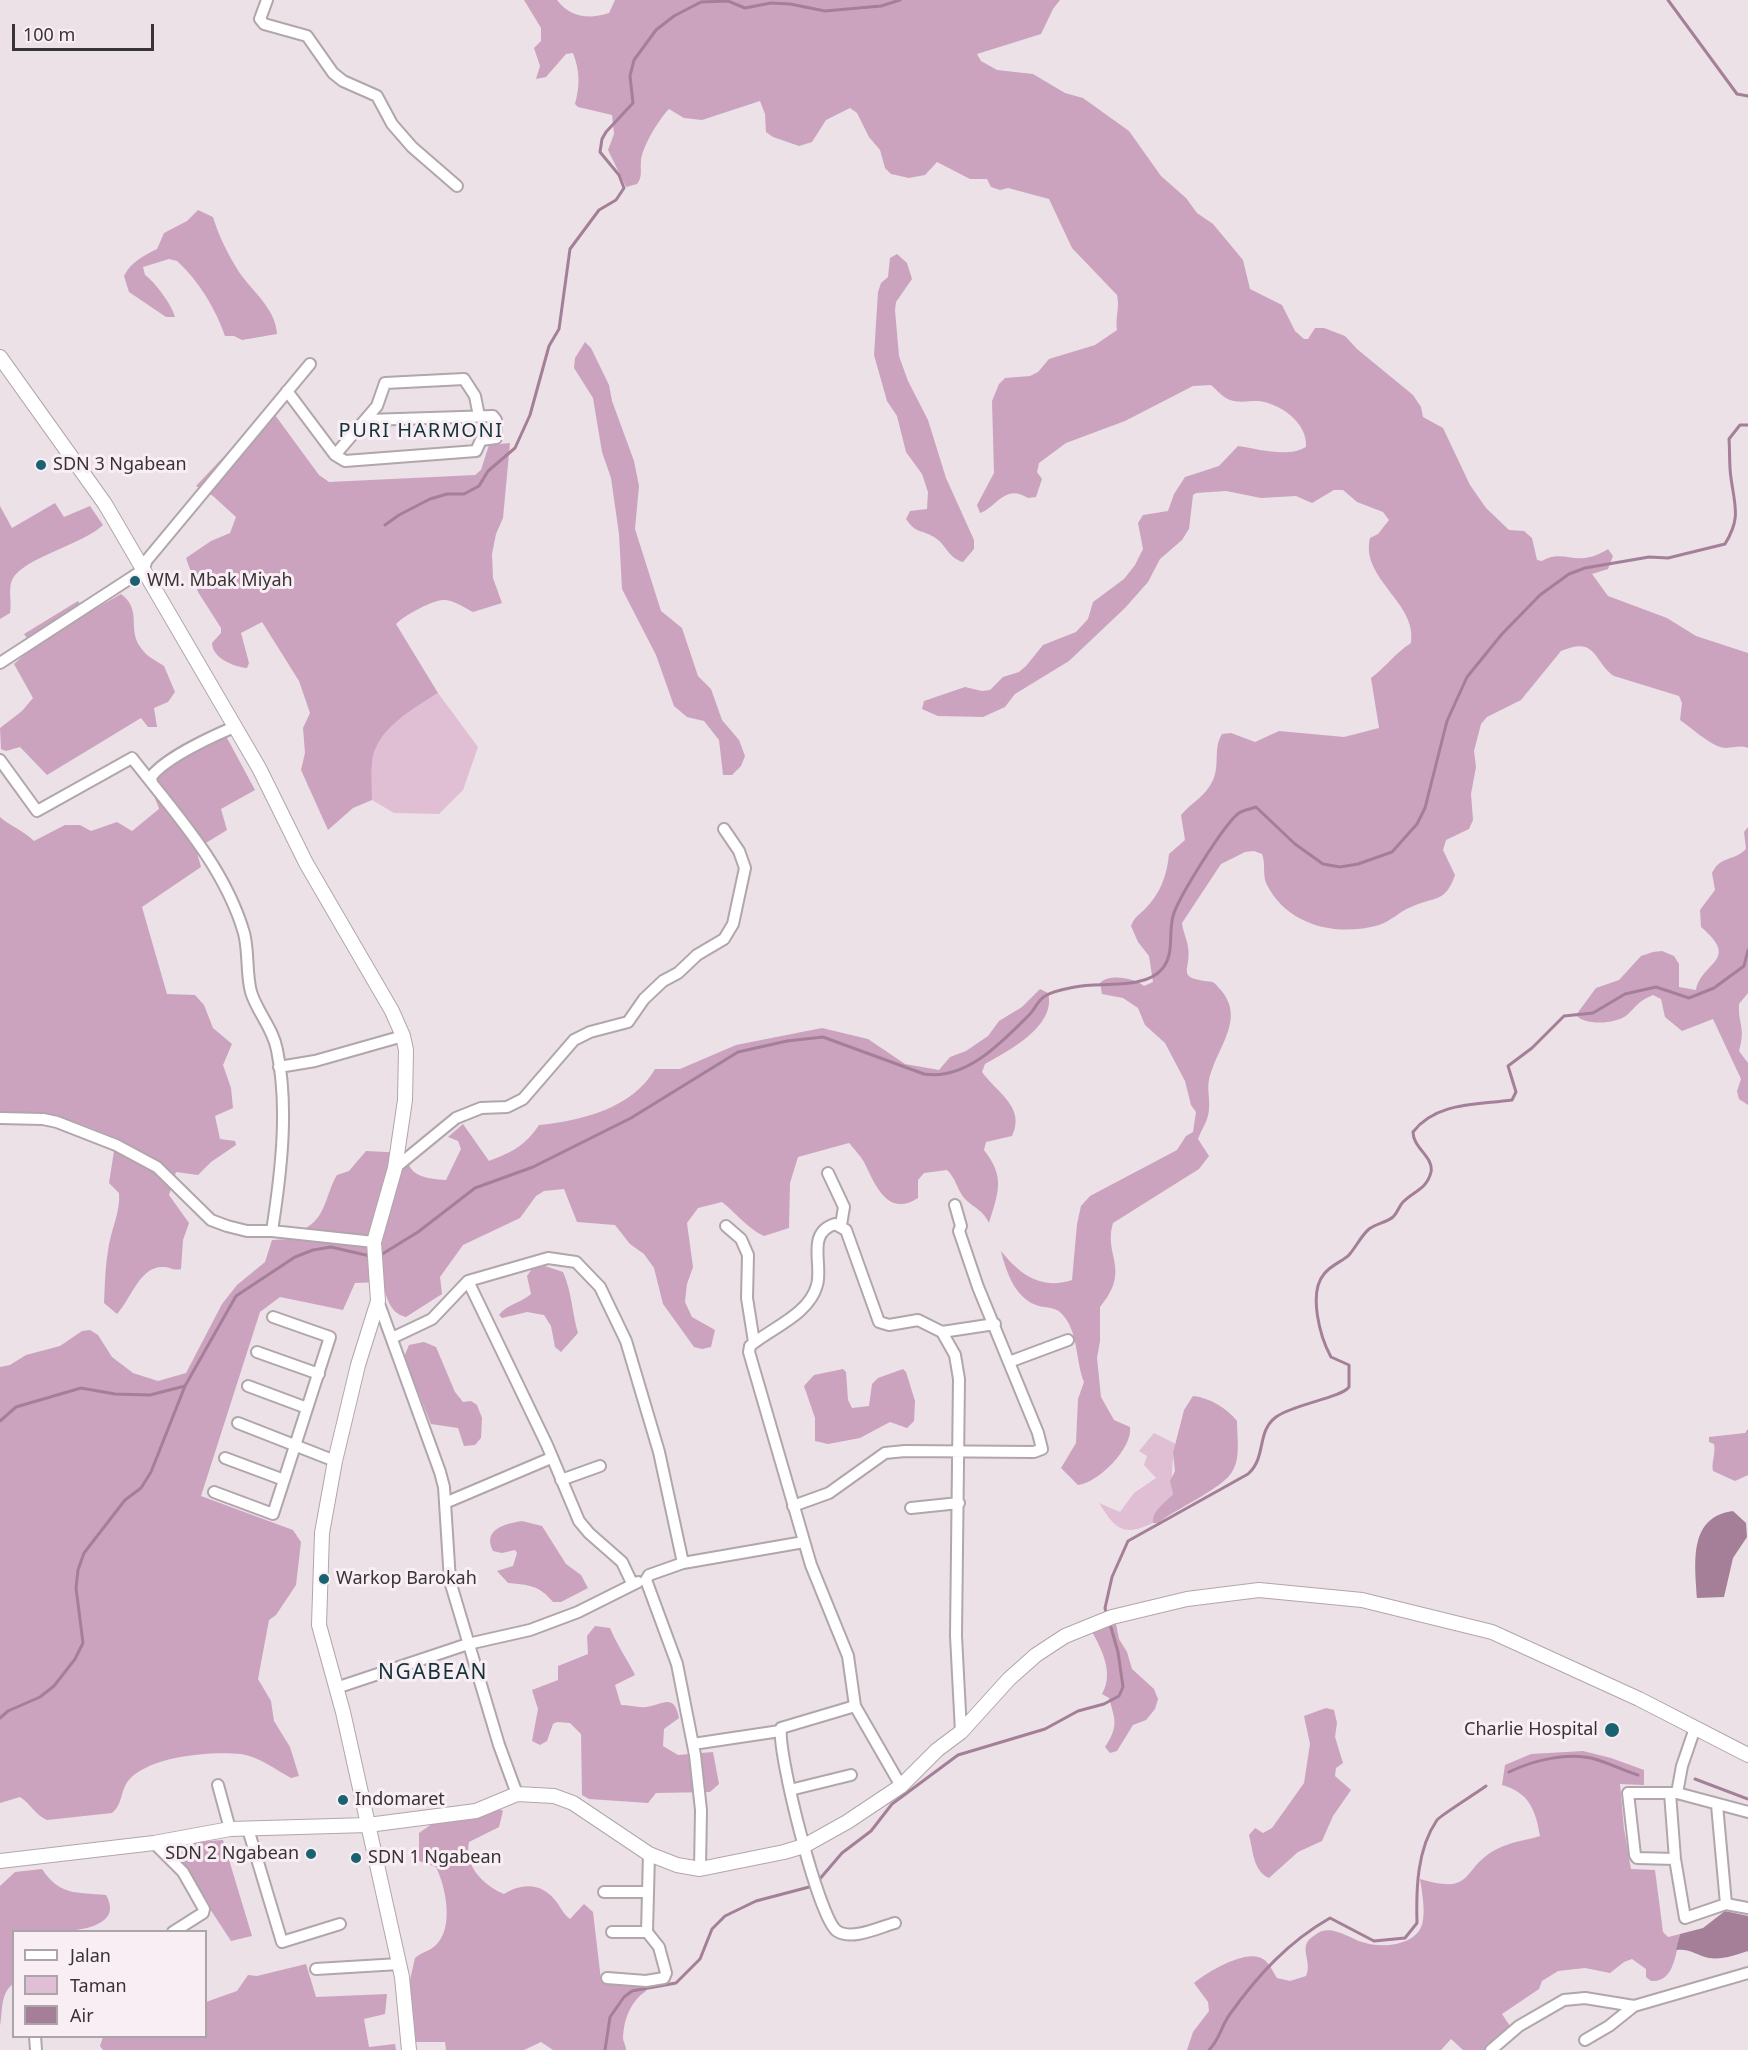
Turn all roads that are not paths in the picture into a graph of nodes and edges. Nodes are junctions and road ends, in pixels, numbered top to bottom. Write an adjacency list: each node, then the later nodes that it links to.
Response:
1 (267, 0): 2 (street)
2 (457, 186)
3 (0, 357): 9 (street)
4 (310, 364): 5 (street)
5 (287, 391): 8 (street); 9 (street)
6 (479, 416): 7 (street); 7 (street); 8 (street)
7 (367, 420): 8 (street)
8 (335, 455)
9 (143, 570): 10 (street); 11 (street)
10 (0, 663)
11 (234, 726): 13 (street); 15 (street)
12 (0, 760): 13 (street)
13 (152, 783): 16 (street)
14 (724, 829): 18 (street)
15 (403, 1036): 16 (street); 18 (street)
16 (279, 1067): 23 (street)
17 (0, 1118): 23 (street)
18 (395, 1168): 24 (street)
19 (828, 1173): 21 (street)
20 (955, 1205): 28 (street)
21 (841, 1225): 29 (street); 32 (street)
22 (726, 1226): 32 (street)
23 (272, 1231): 24 (street)
24 (375, 1252): 26 (street)
25 (468, 1281): 30 (street); 42 (street); 53 (street)
26 (378, 1301): 30 (street); 43 (street)
27 (273, 1317): 35 (street)
28 (995, 1324): 29 (street); 34 (street)
29 (942, 1332): 40 (street)
30 (392, 1338): 48 (street)
31 (1068, 1340): 34 (street)
32 (754, 1342): 50 (street)
33 (257, 1352): 35 (street)
34 (1009, 1362): 40 (street)
35 (319, 1374): 37 (street)
36 (248, 1386): 37 (street)
37 (307, 1408): 39 (street)
38 (238, 1423): 39 (street)
39 (297, 1445): 43 (street); 45 (street)
40 (957, 1452): 49 (street); 50 (street)
41 (225, 1458): 45 (street)
42 (551, 1458): 46 (street); 48 (street)
43 (335, 1461): 57 (street)
44 (600, 1466): 46 (street)
45 (284, 1480): 47 (street)
46 (561, 1480): 55 (street)
47 (214, 1492)
48 (445, 1503): 56 (street)
49 (959, 1503): 51 (street); 61 (street)
50 (793, 1506): 52 (street)
51 (911, 1508)
52 (804, 1542): 53 (street); 58 (street)
53 (683, 1563): 54 (street)
54 (646, 1580): 55 (street); 62 (street)
55 (632, 1583): 56 (street)
56 (468, 1644): 57 (street); 69 (street)
57 (336, 1688): 72 (street)
58 (855, 1706): 60 (street); 65 (street)
59 (1695, 1728): 61 (street); 63 (street); 67 (street)
60 (780, 1731): 62 (street); 68 (street)
61 (961, 1732): 65 (street)
62 (693, 1744): 80 (street)
63 (1748, 1755)
64 (851, 1775): 68 (street)
65 (899, 1784): 76 (street)
66 (218, 1785): 73 (street)
67 (1675, 1789): 70 (street); 78 (street); 78 (street)
68 (790, 1790): 76 (street)
69 (517, 1794): 72 (street); 77 (street)
70 (1717, 1805): 71 (street); 83 (street)
71 (1748, 1812)
72 (368, 1825): 74 (street); 90 (street)
73 (231, 1829): 74 (street); 75 (street)
74 (248, 1829): 86 (street)
75 (154, 1842): 79 (street); 87 (street)
76 (804, 1846): 80 (street); 85 (street)
77 (649, 1854): 80 (street); 82 (street)
78 (1675, 1859): 83 (street)
79 (0, 1861)
80 (699, 1869)
81 (604, 1892): 82 (street)
82 (648, 1892): 89 (street)
83 (1726, 1904): 84 (street)
84 (1748, 1908)
85 (895, 1923)
86 (340, 1924)
87 (176, 1930)
88 (612, 1932): 89 (street)
89 (647, 1932): 93 (street)
90 (399, 1964): 91 (street); 96 (street)
91 (316, 1969)
92 (1748, 1973): 94 (street)
93 (607, 1978)
94 (1634, 2006): 95 (street); 97 (street)
95 (1585, 2040)
96 (409, 2050)
97 (1491, 2050)

